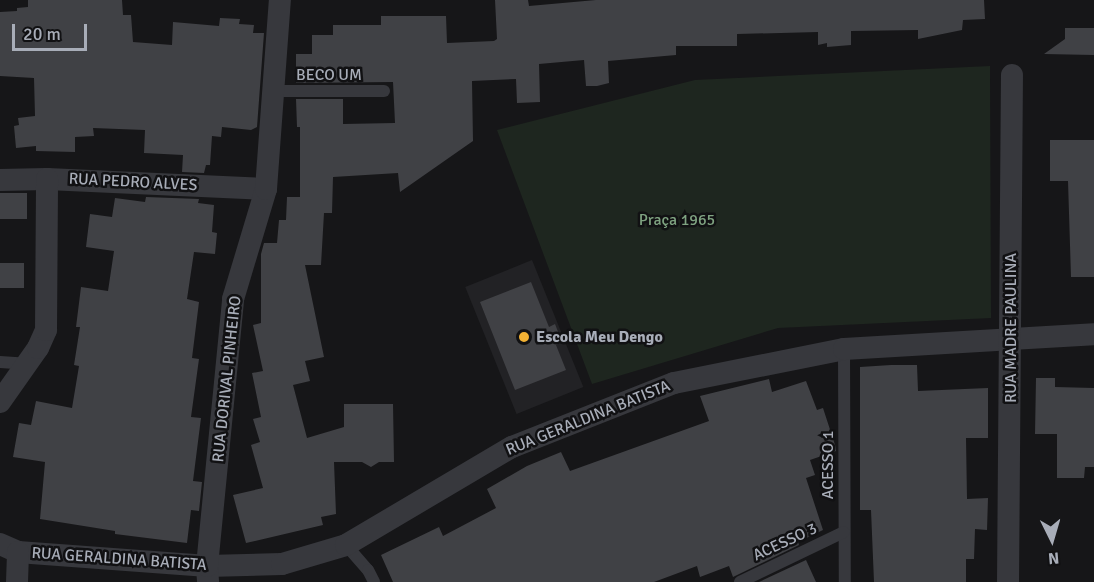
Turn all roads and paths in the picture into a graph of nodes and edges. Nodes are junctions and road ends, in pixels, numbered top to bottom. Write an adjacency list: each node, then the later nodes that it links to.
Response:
1 (280, 0): 4 (street, RUA DORIVAL PINHEIRO)
2 (1012, 75): 9 (street, RUA MADRE PAULINA)
3 (384, 91): 4 (lane, BECO UM)
4 (273, 92): 7 (street, RUA DORIVAL PINHEIRO)
5 (47, 178): 6 (street, RUA PEDRO ALVES); 7 (street, RUA PEDRO ALVES); 12 (street)
6 (0, 180)
7 (266, 189): 17 (street, RUA DORIVAL PINHEIRO)
8 (1094, 334): 9 (street, RUA GERALDINA BATISTA)
9 (1012, 338): 10 (street, RUA GERALDINA BATISTA); 22 (street, RUA MADRE PAULINA)
10 (844, 349): 14 (lane, ACESSO 1); 15 (street, RUA GERALDINA BATISTA)
11 (0, 362): 12 (lane)
12 (26, 364): 13 (street)
13 (0, 402)
14 (844, 532): 20 (lane, ACESSO 3); 21 (lane, ACESSO 1)
15 (345, 544): 17 (street, RUA GERALDINA BATISTA); 19 (lane)
16 (9, 548): 17 (street, RUA GERALDINA BATISTA); 18 (street)
17 (208, 574)
18 (17, 582)
19 (374, 582)
20 (740, 582)
21 (845, 582)
22 (1008, 582)

